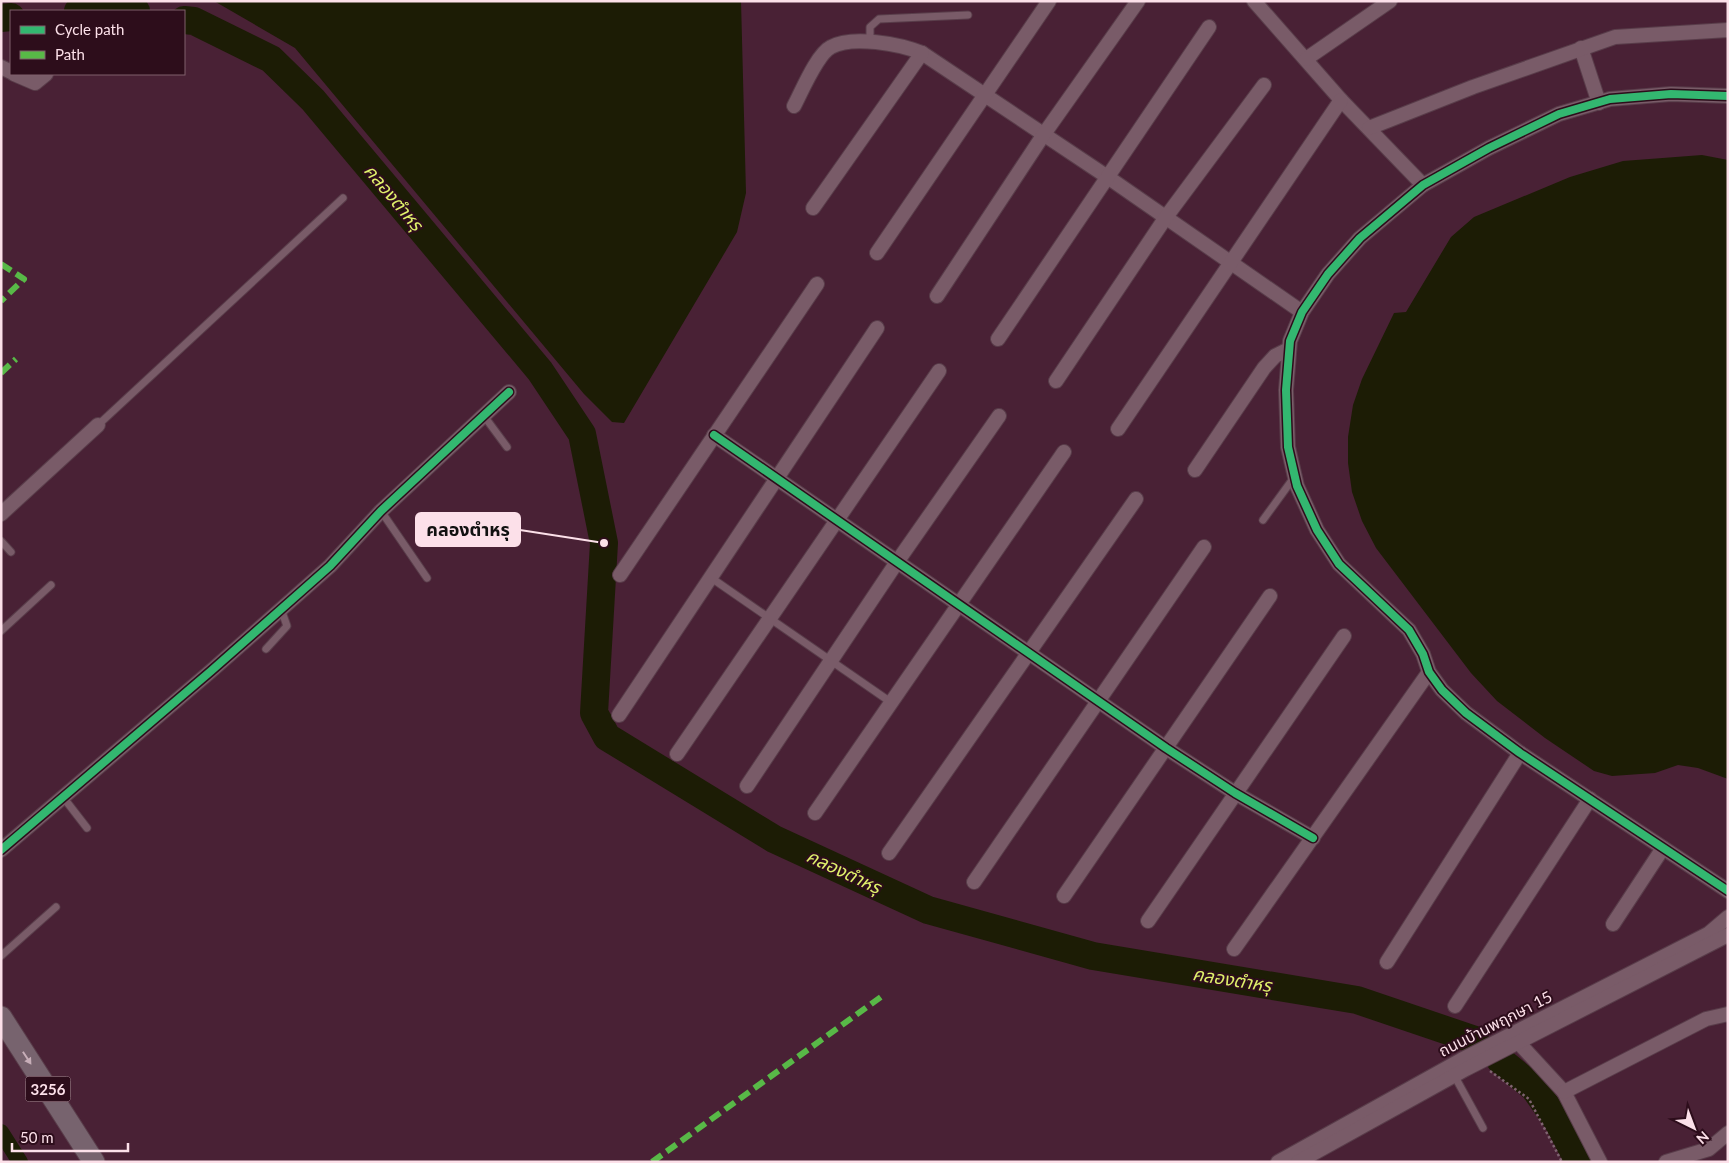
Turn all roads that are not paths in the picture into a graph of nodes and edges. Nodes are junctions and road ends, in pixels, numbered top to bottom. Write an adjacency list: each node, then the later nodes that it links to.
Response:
1 (1049, 1): 15 (street)
2 (1138, 1): 21 (street)
3 (1390, 1): 11 (street)
4 (1260, 3): 11 (street)
5 (968, 16): 8 (lane)
6 (1209, 27): 22 (street)
7 (1728, 30): 9 (street)
8 (870, 42): 10 (street); 19 (street)
9 (1581, 48): 18 (street); 20 (street)
10 (922, 53): 15 (street); 25 (street)
11 (1306, 58): 17 (street)
12 (17, 75): 13 (street)
13 (45, 75)
14 (1264, 85): 26 (street)
15 (984, 95): 21 (street); 27 (street)
16 (1728, 96): 18 (street)
17 (1341, 100): 20 (street); 28 (street)
18 (1599, 103): 23 (street)
19 (794, 106)
20 (1369, 128): 23 (street)
21 (1044, 134): 22 (street); 30 (street)
22 (1109, 178): 26 (street); 33 (street)
23 (1424, 185): 31 (street)
24 (343, 198): 40 (lane)
25 (813, 208)
26 (1166, 217): 28 (street); 36 (street)
27 (877, 253)
28 (1230, 263): 31 (street); 41 (street)
29 (817, 284): 42 (street)
30 (937, 296)
31 (1302, 312): 34 (street)
32 (876, 328): 47 (street)
33 (998, 339)
34 (1289, 349): 45 (street); 46 (street)
35 (939, 371): 51 (street)
36 (1056, 381)
37 (509, 392): 38 (street)
38 (484, 416): 43 (lane); 49 (street)
39 (999, 416): 56 (street)
40 (98, 425): 50 (street)
41 (1118, 429)
42 (714, 435): 47 (street); 57 (street)
43 (508, 447)
44 (1064, 452): 62 (street)
45 (1195, 470)
46 (1295, 475): 52 (lane); 70 (street)
47 (776, 477): 51 (street); 58 (street)
48 (1136, 499): 68 (street)
49 (381, 511): 59 (lane); 63 (street)
50 (1, 514)
51 (836, 519): 56 (street); 64 (street)
52 (1262, 520)
53 (1, 541): 55 (lane)
54 (1204, 547): 71 (street)
55 (11, 552)
56 (897, 562): 62 (street); 69 (street)
57 (620, 575)
58 (710, 577): 64 (lane); 73 (street)
59 (427, 578)
60 (51, 585): 65 (lane)
61 (1270, 596): 74 (street)
62 (960, 605): 68 (street); 72 (street)
63 (282, 609): 67 (lane); 79 (street)
64 (769, 618): 69 (lane); 76 (street)
65 (1, 631)
66 (1344, 636): 78 (street)
67 (266, 650)
68 (1029, 653): 71 (street); 86 (street)
69 (830, 661): 72 (lane); 77 (street)
70 (1429, 672): 75 (street); 83 (street)
71 (1099, 701): 74 (street); 87 (street)
72 (892, 703): 81 (street)
73 (619, 715)
74 (1166, 748): 78 (street); 89 (street)
75 (1520, 753): 80 (street); 97 (street)
76 (677, 754)
77 (747, 786)
78 (1235, 793): 83 (street); 92 (street)
79 (63, 797): 82 (lane); 84 (street)
80 (1590, 800): 85 (street); 98 (street)
81 (815, 813)
82 (87, 828)
83 (1312, 838): 95 (street)
84 (4, 843)
85 (1663, 848): 88 (street); 93 (street)
86 (888, 853)
87 (974, 882)
88 (1728, 892)
89 (1064, 896)
90 (56, 907): 96 (lane)
91 (1728, 917): 107 (street, ถนนบ้านพฤกษา 15)
92 (1148, 921)
93 (1613, 924)
94 (1728, 934): 101 (street, ถนนบ้านพฤกษา 15)
95 (1234, 949)
96 (1, 956)
97 (1387, 962)
98 (1455, 1006)
99 (1728, 1014): 103 (street)
100 (1, 1017): 106 (main road, 3256, one-way to 106)
101 (1518, 1042): 102 (street, ถนนบ้านพฤกษา 15); 103 (street)
102 (1454, 1075): 104 (lane); 108 (street, ถนนบ้านพฤกษา 15)
103 (1564, 1092): 109 (street)
104 (1483, 1128)
105 (1728, 1133): 110 (street)
106 (94, 1162)
107 (1278, 1162)
108 (1298, 1162)
109 (1600, 1162)
110 (1666, 1162)

